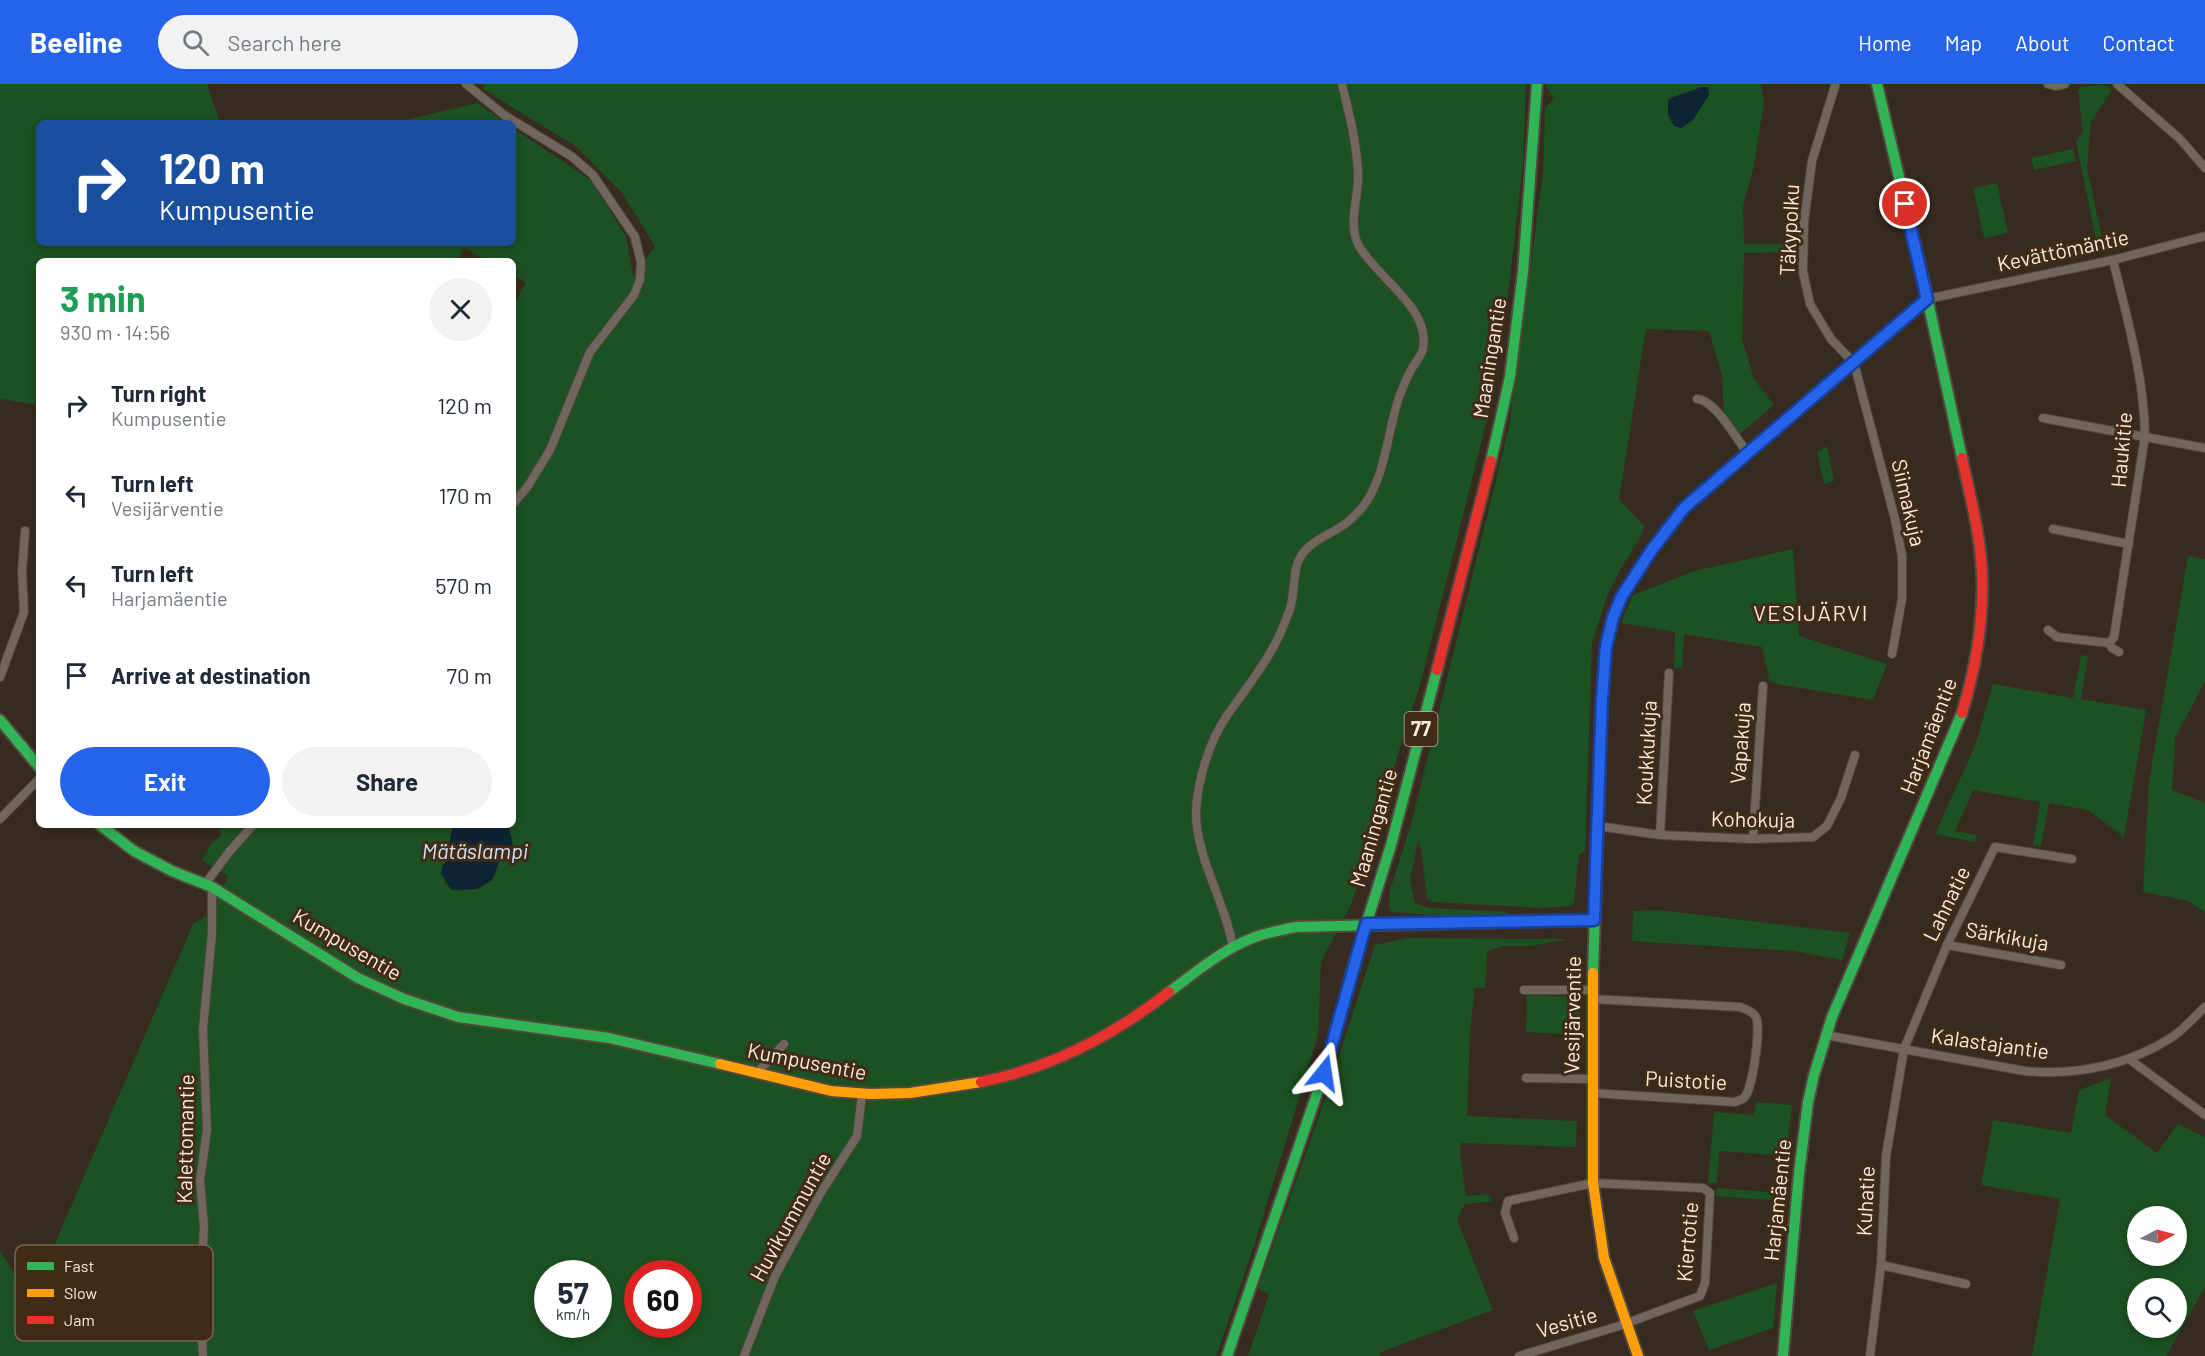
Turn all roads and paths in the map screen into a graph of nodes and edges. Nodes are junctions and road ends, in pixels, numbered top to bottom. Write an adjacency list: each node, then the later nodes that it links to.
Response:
1 (466, 84): 9 (street)
2 (1342, 84): 47 (street)
3 (1537, 84): 45 (street, Maaningantie / 77)
4 (1877, 84): 14 (street, Harjamäentie)
5 (2048, 84): 6 (street)
6 (2065, 84)
7 (2117, 84): 11 (street)
8 (1835, 86): 15 (street, Täkypolku)
9 (512, 120)
10 (516, 122): 21 (street)
11 (2205, 168)
12 (2205, 236): 13 (street, Kevättömäntie)
13 (2113, 260): 14 (street, Kevättömäntie); 18 (street, Haukitie)
14 (1927, 299): 15 (street, Vesijärventie); 52 (street, Harjamäentie)
15 (1854, 363): 20 (street, Vesijärventie); 28 (street, Siimakuja)
16 (1697, 399): 20 (street)
17 (2043, 418): 18 (street)
18 (2145, 436): 19 (street); 24 (street, Haukitie)
19 (2205, 448)
20 (1748, 454): 37 (street, Vesijärventie)
21 (516, 500)
22 (2053, 529): 24 (street)
23 (25, 531): 30 (street)
24 (2129, 544): 26 (street, Haukitie)
25 (2048, 630): 26 (street)
26 (2109, 643): 27 (street)
27 (2119, 652)
28 (1892, 654)
29 (1669, 673): 40 (street, Koukkukuja)
30 (0, 677)
31 (1763, 686): 41 (street, Vapakuja)
32 (0, 720): 34 (street)
33 (1855, 755): 41 (street, Kohokuja)
34 (36, 763)
35 (36, 782): 36 (street)
36 (0, 819)
37 (1598, 826): 40 (street, Kohokuja); 44 (street, Vesijärventie)
38 (104, 828): 43 (street, Kumpusentie)
39 (250, 828): 43 (street)
40 (1660, 835): 41 (street, Kohokuja)
41 (1753, 839)
42 (2072, 859): 46 (street, Lahnatie)
43 (208, 885): 56 (street, Kumpusentie); 64 (street, Kalettomantie)
44 (1594, 920): 45 (street, Kumpusentie); 50 (street, Vesijärventie)
45 (1366, 924): 47 (street, Kumpusentie); 71 (street, Maaningantie / 77)
46 (1947, 945): 48 (street, Särkikuja); 54 (street, Lahnatie)
47 (1233, 948): 60 (street, Kumpusentie)
48 (2061, 965)
49 (1524, 990): 50 (street)
50 (1592, 995): 58 (street, Vesijärventie); 59 (street, Puistotie)
51 (2205, 1007): 55 (street, Kalastajantie)
52 (1825, 1035): 54 (street, Kalastajantie); 74 (street, Harjamäentie)
53 (784, 1044): 56 (street)
54 (1905, 1050): 55 (street, Kalastajantie); 65 (street, Kuhatie)
55 (2129, 1059): 61 (street)
56 (757, 1073): 60 (street, Kumpusentie)
57 (1526, 1078): 58 (street)
58 (1592, 1079): 59 (street, Vesijärventie)
59 (1592, 1093): 62 (street, Vesijärventie)
60 (862, 1095): 70 (street, Huvikummuntie)
61 (2205, 1115)
62 (1593, 1183): 63 (street); 67 (street, Vesijärventie); 67 (street, Kiertotie)
63 (1514, 1238)
64 (203, 1245)
65 (1881, 1265): 66 (street); 75 (street, Kuhatie)
66 (1966, 1284)
67 (1625, 1323): 72 (street, Vesitie); 73 (street, Vesijärventie)
68 (203, 1341): 69 (street, Kalettomantie)
69 (204, 1356)
70 (744, 1356)
71 (1227, 1356)
72 (1519, 1356)
73 (1638, 1356)
74 (1784, 1356)
75 (1870, 1356)

